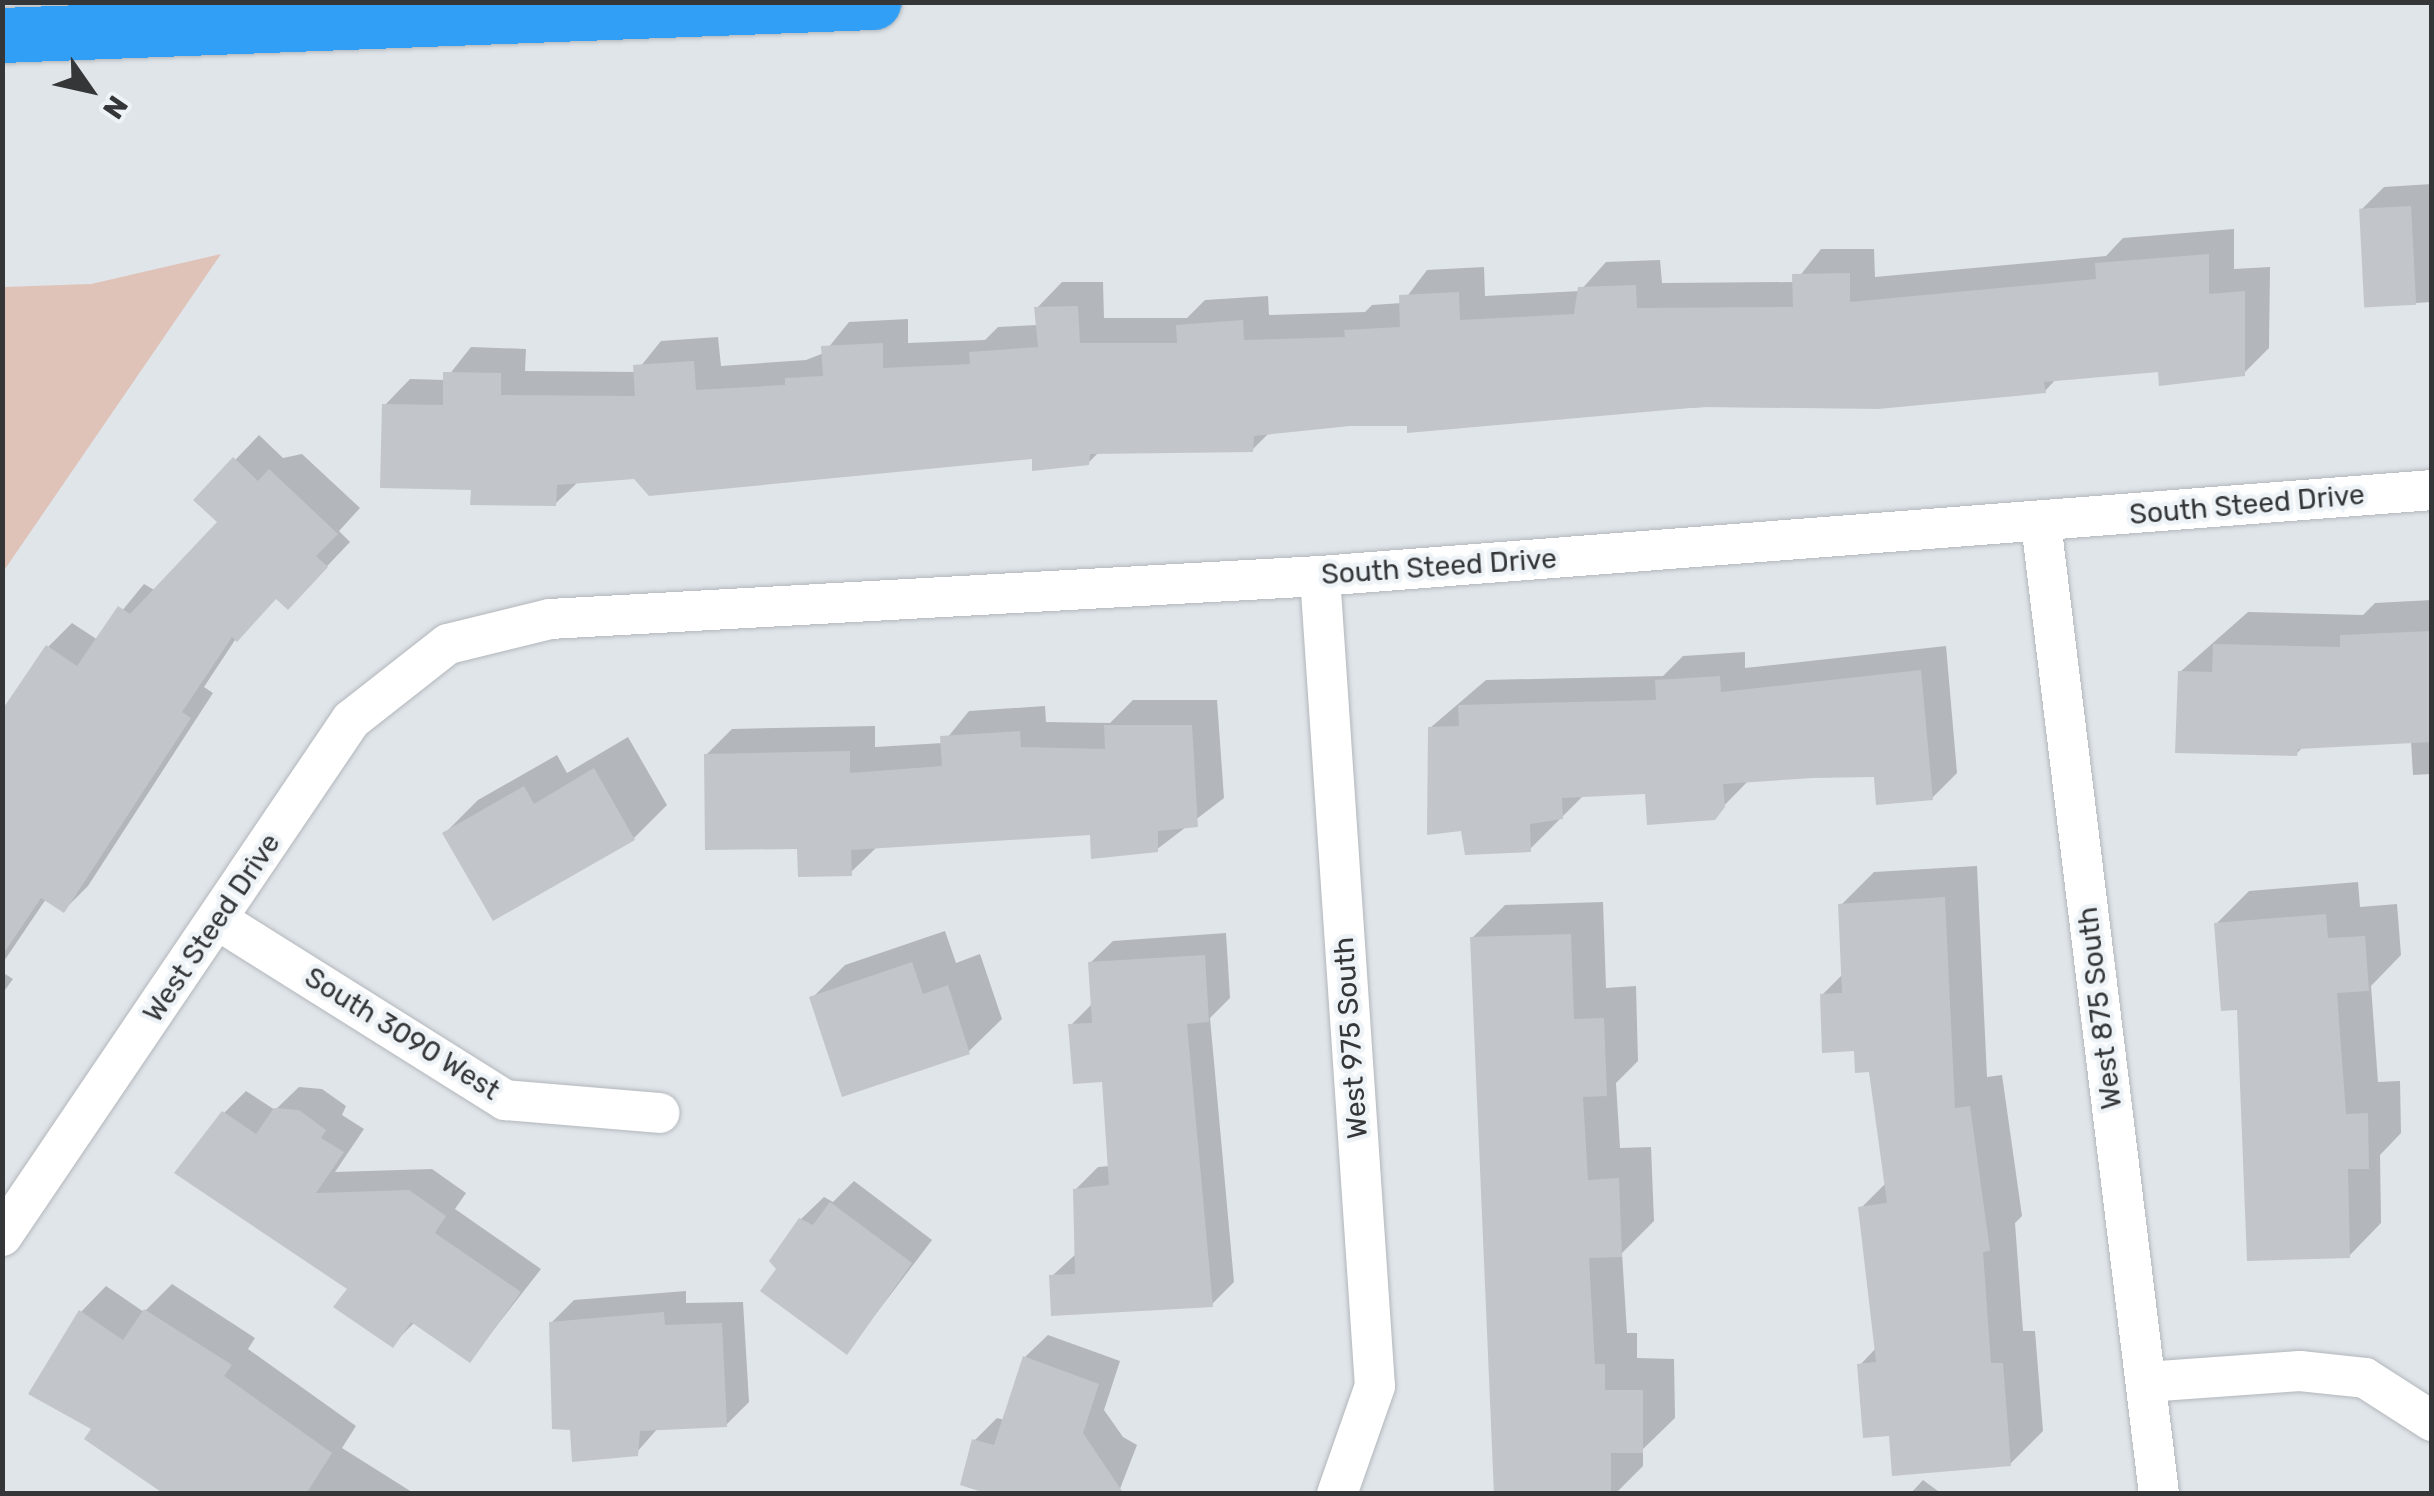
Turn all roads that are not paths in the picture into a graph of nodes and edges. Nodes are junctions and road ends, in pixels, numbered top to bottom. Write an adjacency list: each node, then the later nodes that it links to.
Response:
1 (874, 2): 2 (highway)
2 (2, 36)
3 (2432, 490): 4 (street, South Steed Drive)
4 (2041, 522): 5 (street, South Steed Drive); 10 (street, West 875 South)
5 (1320, 576): 6 (street, South Steed Drive); 12 (street, West 975 South)
6 (448, 644): 7 (street, West Steed Drive)
7 (218, 920): 8 (street, South 3090 West); 9 (street, West Steed Drive)
8 (659, 1113)
9 (2, 1236)
10 (2146, 1382): 11 (street); 13 (street, West 875 South)
11 (2432, 1421)
12 (1337, 1494)
13 (2160, 1494)

